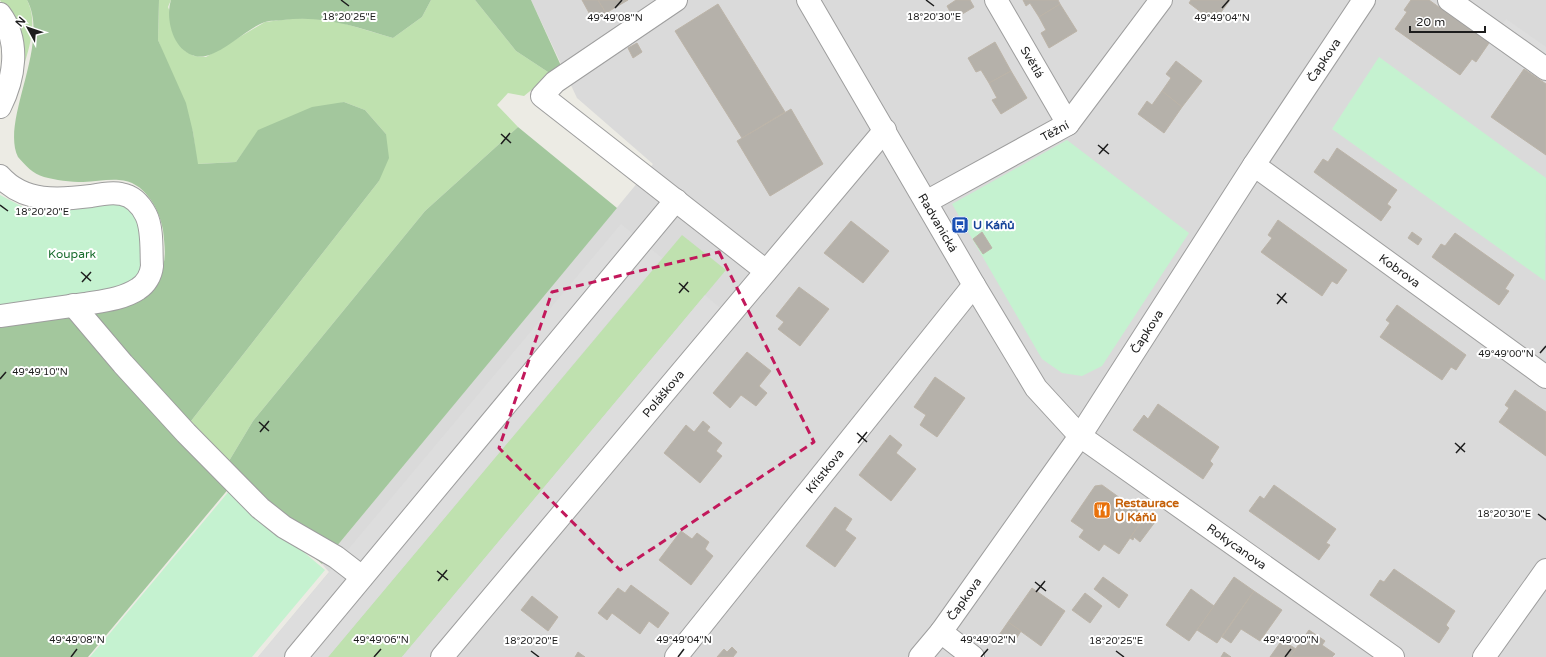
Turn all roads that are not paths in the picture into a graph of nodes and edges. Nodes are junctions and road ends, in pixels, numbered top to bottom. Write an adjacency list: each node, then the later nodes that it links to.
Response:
1 (676, 0): 14 (street)
2 (808, 0): 11 (street, Radvanická)
3 (996, 0): 10 (street, Světlá)
4 (1161, 0): 10 (street, Těžní)
5 (1364, 0): 12 (street, Čapkova)
6 (1448, 0): 8 (street)
7 (0, 14): 9 (street)
8 (1546, 69)
9 (0, 107)
10 (1068, 124): 15 (street, Těžní)
11 (884, 130): 15 (street, Radvanická); 16 (street, Poláškova)
12 (1254, 165): 20 (street, Kobrova); 21 (street, Čapkova)
13 (0, 176): 18 (street)
14 (676, 200): 16 (street); 23 (street)
15 (926, 202): 17 (street, Radvanická)
16 (766, 270): 26 (street, Poláškova)
17 (974, 285): 21 (street, Radvanická); 27 (street, Křístkova)
18 (73, 305): 19 (street); 23 (street)
19 (0, 316)
20 (1546, 377)
21 (1080, 436): 24 (street, Čapkova); 30 (street, Rokycanova)
22 (1546, 570): 31 (street)
23 (362, 577): 25 (street)
24 (941, 632): 28 (street, Čapkova); 29 (street)
25 (296, 657)
26 (442, 657)
27 (676, 657)
28 (920, 657)
29 (973, 657)
30 (1393, 657)
31 (1484, 657)

